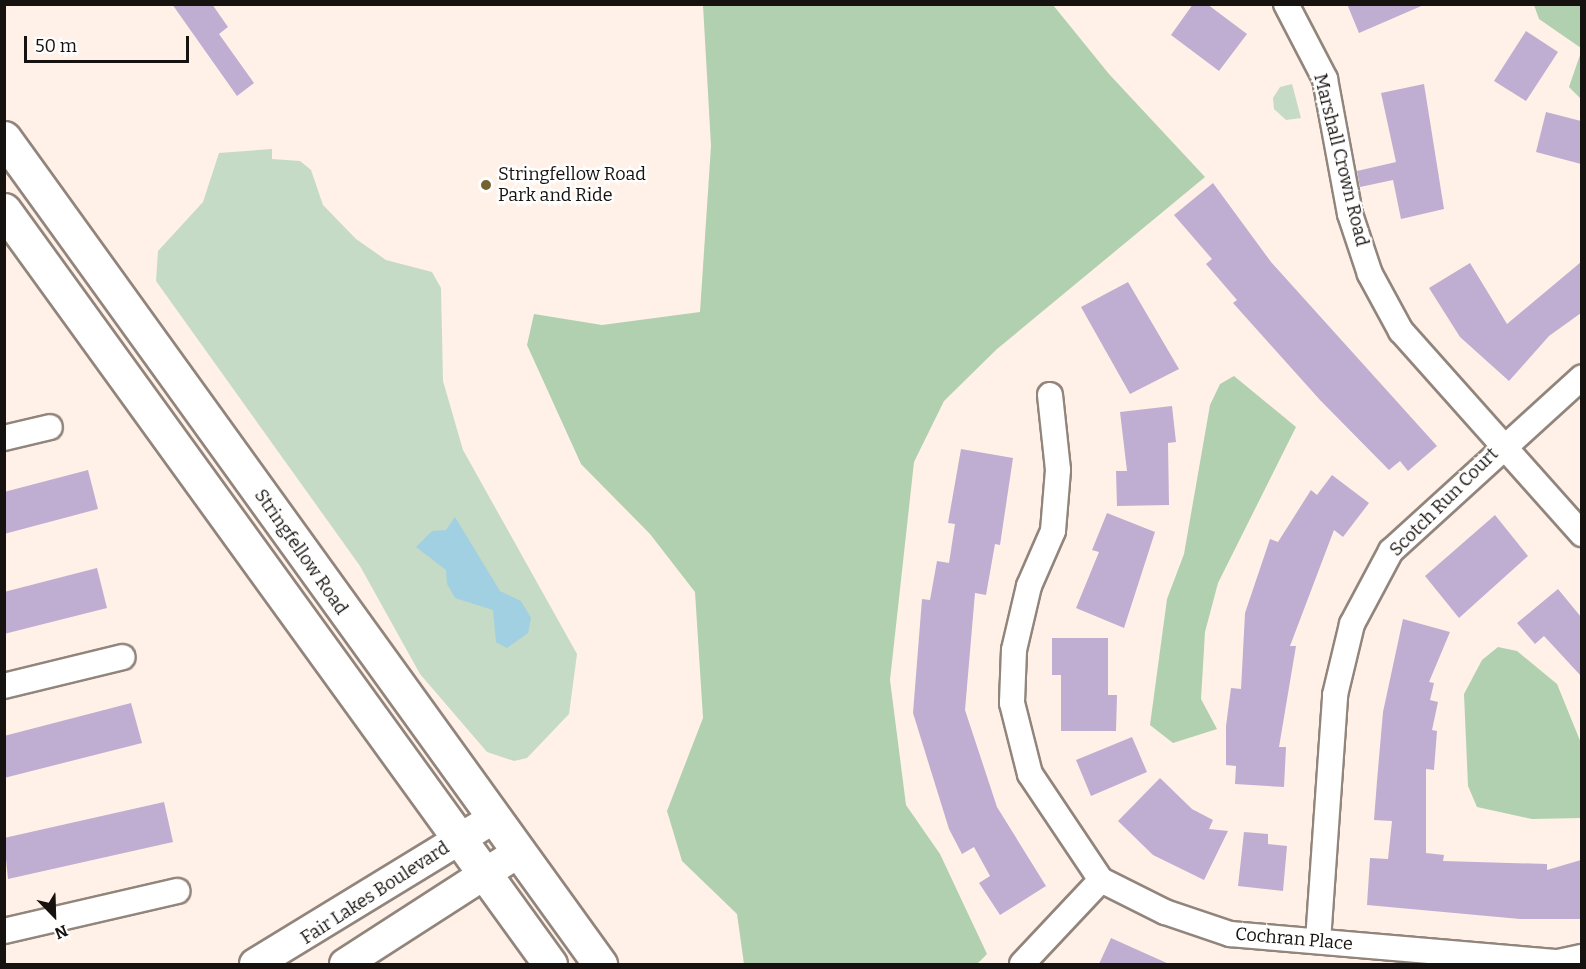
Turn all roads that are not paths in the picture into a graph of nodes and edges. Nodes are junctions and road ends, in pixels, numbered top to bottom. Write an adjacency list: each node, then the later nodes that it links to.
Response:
1 (1286, 4): 8 (street, Marshall Crown Road)
2 (4, 138): 12 (main road, Stringfellow Road)
3 (4, 210): 13 (main road)
4 (1581, 377): 8 (street, Scotch Run Court)
5 (1050, 395): 16 (street, Cochran Place)
6 (50, 427): 7 (street)
7 (4, 438)
8 (1501, 445): 9 (street, Marshall Crown Road); 19 (street, Scotch Run Court)
9 (1581, 534)
10 (123, 657): 11 (street)
11 (4, 686)
12 (494, 818): 13 (street, Fair Lakes Boulevard); 14 (main road, Stringfellow Road)
13 (459, 839): 15 (main road); 21 (street, Fair Lakes Boulevard)
14 (519, 852): 15 (street); 24 (main road, Stringfellow Road)
15 (485, 875): 22 (street); 23 (main road)
16 (1101, 880): 19 (street, Cochran Place); 25 (street)
17 (177, 891): 18 (street)
18 (4, 932)
19 (1318, 941): 20 (street, Cochran Place)
20 (1581, 957)
21 (255, 964)
22 (345, 964)
23 (550, 964)
24 (600, 964)
25 (1022, 964)

